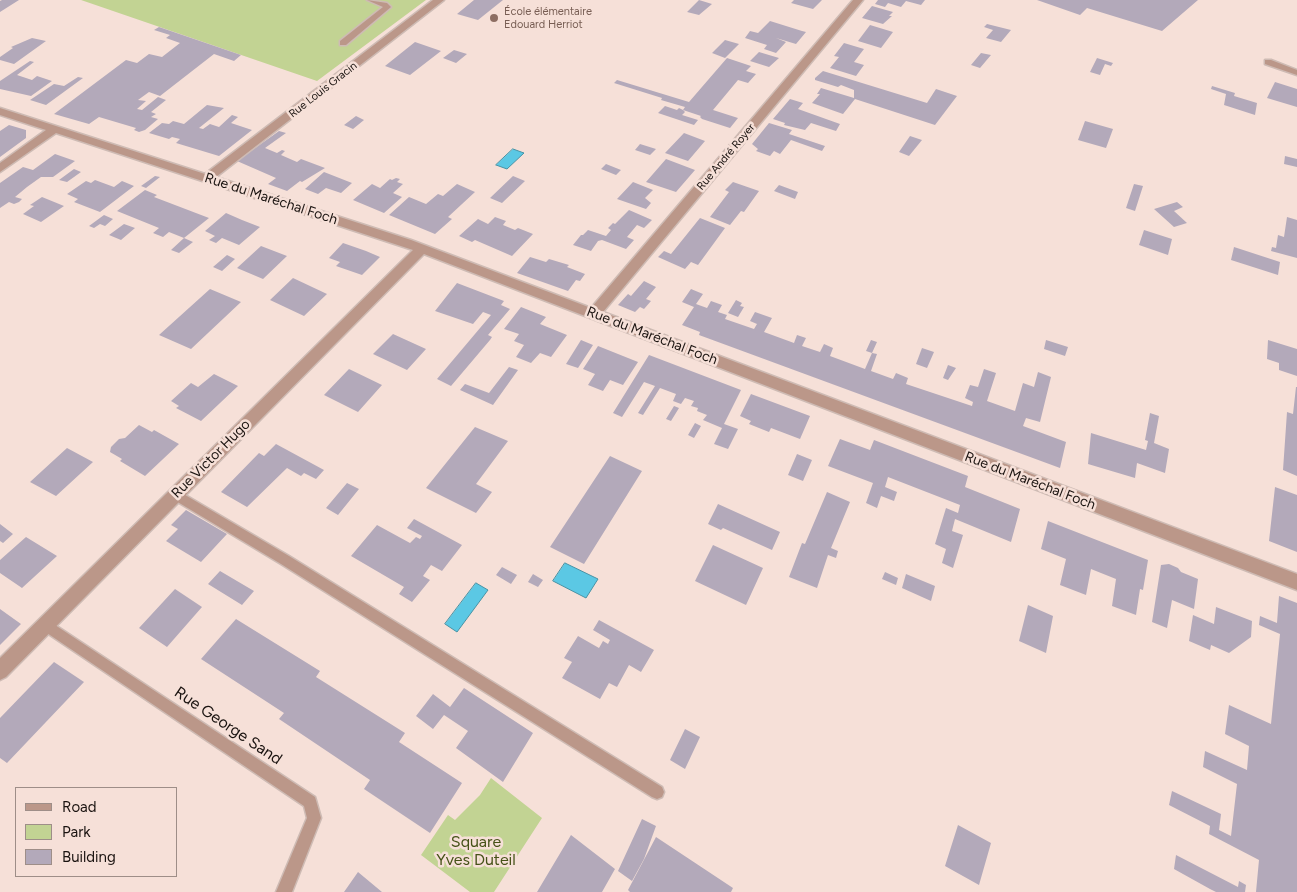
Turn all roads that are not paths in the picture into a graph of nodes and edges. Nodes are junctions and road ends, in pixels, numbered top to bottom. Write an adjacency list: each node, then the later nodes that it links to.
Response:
1 (371, 0): 4 (lane)
2 (858, 0): 12 (street, Rue André Royer)
3 (435, 1): 10 (street, Rue Louis Gracin)
4 (343, 43)
5 (1268, 62): 6 (lane)
6 (1297, 73)
7 (0, 111): 8 (street, Rue du Maréchal Foch)
8 (56, 128): 9 (street); 10 (street, Rue du Maréchal Foch)
9 (0, 168)
10 (207, 178): 11 (street, Rue du Maréchal Foch)
11 (422, 249): 12 (street, Rue du Maréchal Foch); 13 (street, Rue Victor Hugo)
12 (594, 314): 14 (street, Rue du Maréchal Foch)
13 (175, 494): 15 (street, Rue Victor Hugo); 17 (lane)
14 (1297, 582)
15 (46, 625): 16 (street, Rue Victor Hugo); 18 (lane, Rue George Sand)
16 (0, 670)
17 (657, 792)
18 (284, 892)

